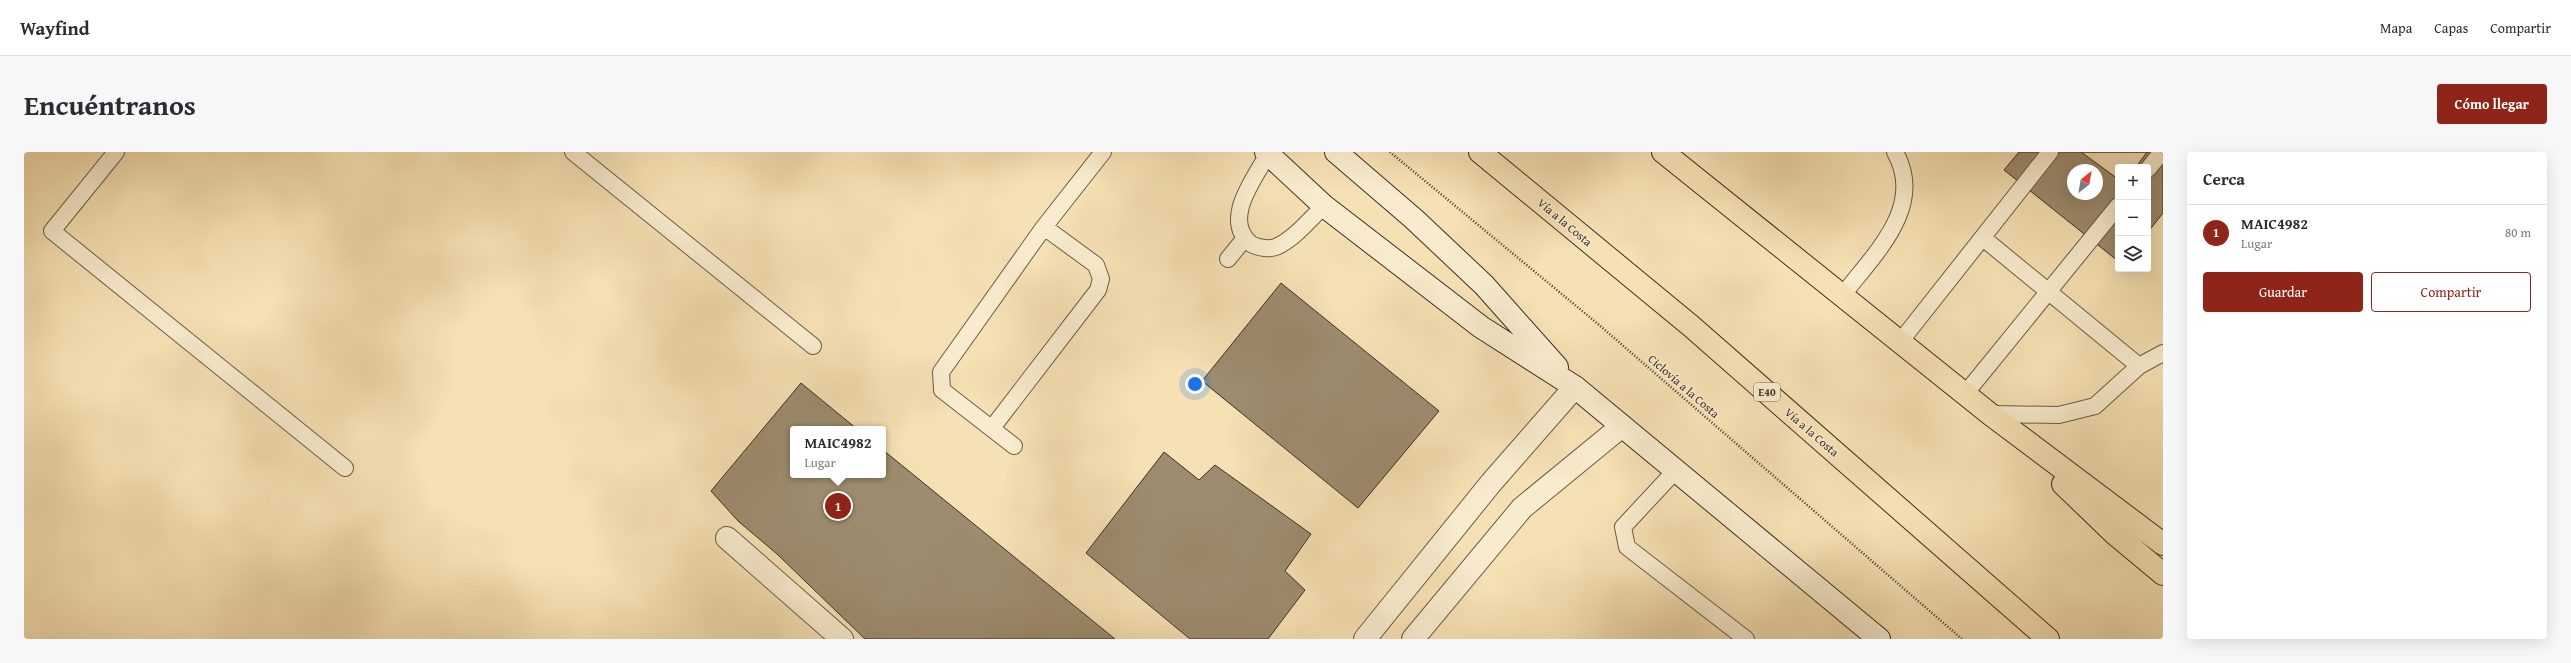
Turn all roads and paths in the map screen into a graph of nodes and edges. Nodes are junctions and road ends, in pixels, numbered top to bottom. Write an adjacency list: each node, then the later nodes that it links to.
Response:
1 (116, 152): 31 (lane)
2 (574, 152): 22 (lane)
3 (1103, 152): 15 (lane)
4 (1336, 152): 25 (street)
5 (1390, 152): 41 (path, Ciclovía a la Costa)
6 (1480, 152): 42 (highway, Vía a la Costa / E40)
7 (1663, 152): 20 (highway)
8 (1895, 152): 20 (lane)
9 (2050, 152): 17 (lane)
10 (2162, 152): 12 (lane)
11 (1267, 153): 13 (street); 16 (lane)
12 (2151, 165)
13 (1324, 206): 16 (lane); 25 (street)
14 (2115, 210): 19 (lane)
15 (1044, 227): 29 (lane); 29 (lane)
16 (1245, 238): 18 (lane)
17 (1983, 238): 19 (lane); 21 (lane)
18 (1228, 259)
19 (2048, 290): 24 (lane); 26 (lane)
20 (1842, 296): 21 (highway)
21 (1900, 342): 26 (highway)
22 (813, 346)
23 (2163, 353): 24 (lane)
24 (2139, 366): 27 (lane)
25 (1575, 387): 28 (street); 37 (street)
26 (1965, 394): 27 (highway)
27 (1990, 414): 34 (highway); 35 (highway)
28 (1622, 426): 32 (street); 38 (street)
29 (992, 428): 30 (lane)
30 (1014, 446)
31 (345, 468)
32 (1676, 470): 39 (lane); 40 (street)
33 (727, 538): 36 (street)
34 (2163, 544)
35 (2163, 574)
36 (842, 639)
37 (1365, 639)
38 (1413, 639)
39 (1746, 639)
40 (1879, 639)
41 (1962, 639)
42 (2048, 639)

